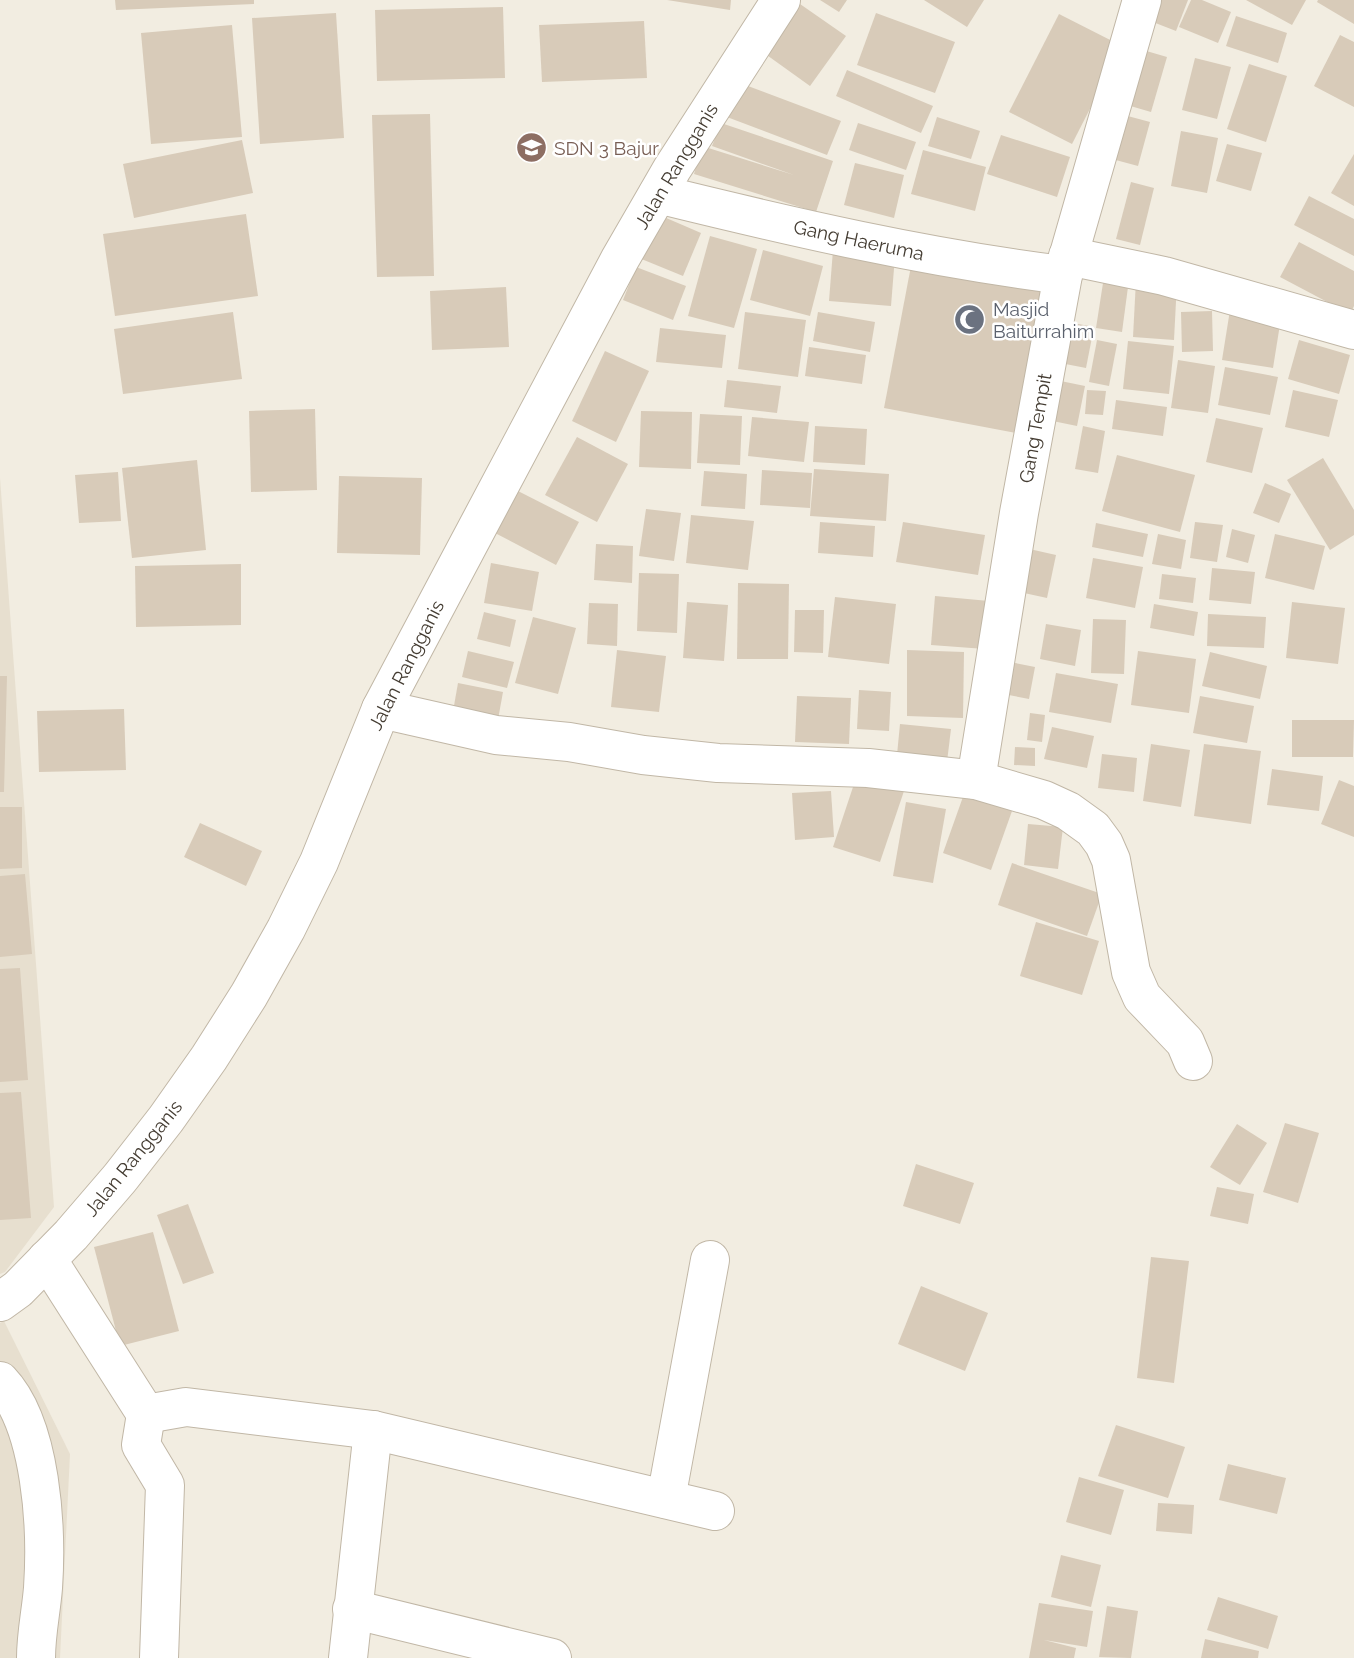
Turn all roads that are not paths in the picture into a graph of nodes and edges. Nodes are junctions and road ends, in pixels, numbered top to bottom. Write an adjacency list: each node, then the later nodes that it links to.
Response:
1 (780, 0): 3 (street, Jalan Rangganis)
2 (1142, 0): 4 (street, Gang Tempit)
3 (658, 194): 4 (street, Gang Haeruma); 6 (street, Jalan Rangganis)
4 (1065, 265): 5 (street, Gang Haeruma); 7 (street, Gang Tempit)
5 (1354, 330)
6 (381, 709): 7 (street); 9 (street, Jalan Rangganis)
7 (976, 780): 8 (street)
8 (1193, 1061)
9 (47, 1259): 11 (street, Jalan Rangganis); 13 (street)
10 (710, 1259): 15 (street)
11 (0, 1302)
12 (0, 1381): 18 (street)
13 (146, 1414): 14 (street); 19 (street)
14 (373, 1430): 15 (street); 17 (street)
15 (666, 1499): 16 (street)
16 (715, 1511)
17 (352, 1609): 20 (street); 21 (street)
18 (36, 1658)
19 (159, 1658)
20 (348, 1658)
21 (552, 1658)

